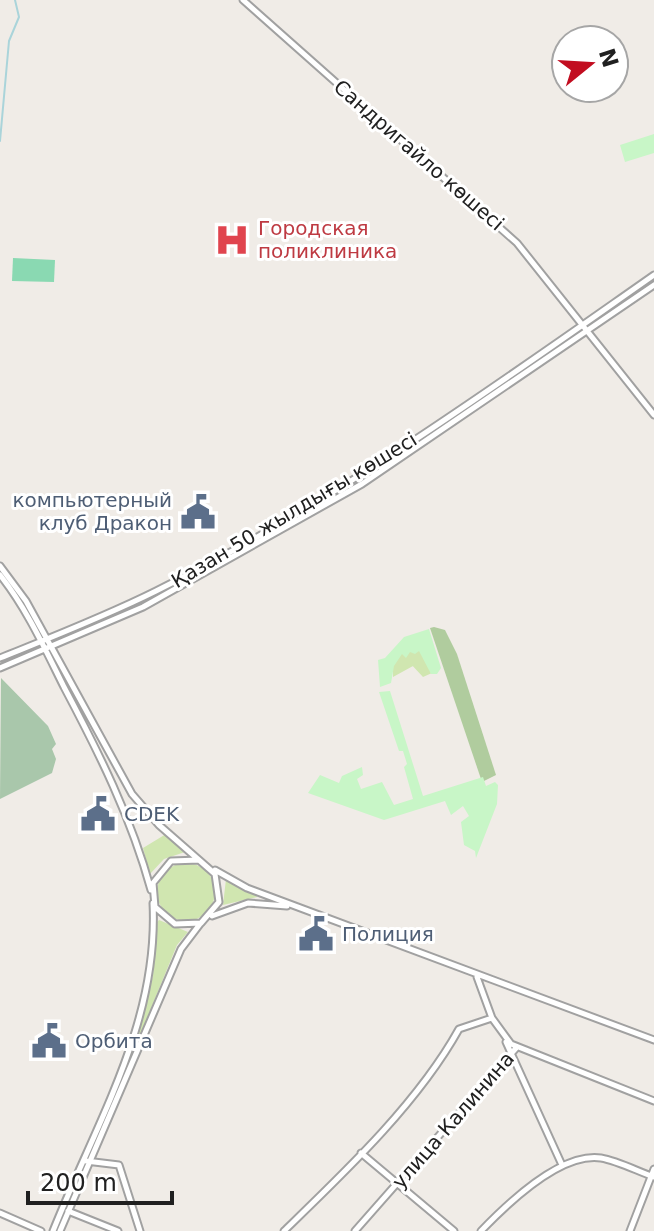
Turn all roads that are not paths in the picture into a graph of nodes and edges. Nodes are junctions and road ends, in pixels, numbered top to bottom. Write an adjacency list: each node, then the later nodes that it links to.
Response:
1 (243, 0): 5 (street, Сандригайло көшесі)
2 (654, 275): 4 (street, Қазан 50 жылдығы көшесі)
3 (654, 285): 4 (street, Қазан 50 жылдығы көшесі)
4 (642, 288): 5 (street, Қазан 50 жылдығы көшесі); 6 (street, Қазан 50 жылдығы көшесі)
5 (582, 323): 6 (street, Сандригайло көшесі); 7 (street, Қазан 50 жылдығы көшесі)
6 (587, 330): 8 (street, Қазан 50 жылдығы көшесі); 9 (street)
7 (549, 347): 8 (street); 10 (street, Қазан 50 жылдығы көшесі)
8 (553, 354): 11 (street, Қазан 50 жылдығы көшесі)
9 (654, 415)
10 (423, 434): 11 (street); 13 (street, Қазан 50 жылдығы көшесі)
11 (427, 441): 15 (street, Қазан 50 жылдығы көшесі)
12 (0, 566): 16 (street)
13 (199, 567): 15 (street); 17 (street, Қазан 50 жылдығы көшесі)
14 (0, 575): 16 (street)
15 (204, 575): 18 (street, Қазан 50 жылдығы көшесі)
16 (23, 603): 17 (street)
17 (44, 640): 18 (street); 19 (street, Қазан 50 жылдығы көшесі)
18 (48, 647): 20 (street, Қазан 50 жылдығы көшесі); 21 (street)
19 (0, 658)
20 (0, 668)
21 (65, 682): 22 (street); 24 (street)
22 (199, 860): 23 (street); 24 (street)
23 (209, 867): 25 (street); 26 (street)
24 (152, 896): 27 (street); 36 (street)
25 (296, 907): 26 (street); 28 (street)
26 (208, 918): 27 (street)
27 (201, 923): 36 (street)
28 (477, 976): 29 (street); 31 (street)
29 (492, 1018): 30 (street); 35 (street)
30 (505, 1040): 32 (street); 33 (street)
31 (654, 1040)
32 (517, 1047): 33 (street, улица Калинина); 34 (street, улица Калинина)
33 (512, 1053): 37 (street); 39 (street, улица Калинина)
34 (654, 1101)
35 (361, 1153): 39 (street); 47 (street)
36 (86, 1161): 40 (street); 43 (street); 46 (street)
37 (562, 1165): 38 (street); 50 (street)
38 (653, 1174): 51 (street)
39 (398, 1182): 48 (street, улица Калинина); 49 (street)
40 (68, 1211): 44 (street); 45 (street)
41 (0, 1213): 42 (street)
42 (41, 1231)
43 (53, 1231)
44 (60, 1231)
45 (118, 1231)
46 (140, 1231)
47 (284, 1231)
48 (355, 1231)
49 (454, 1231)
50 (481, 1231)
51 (630, 1231)

